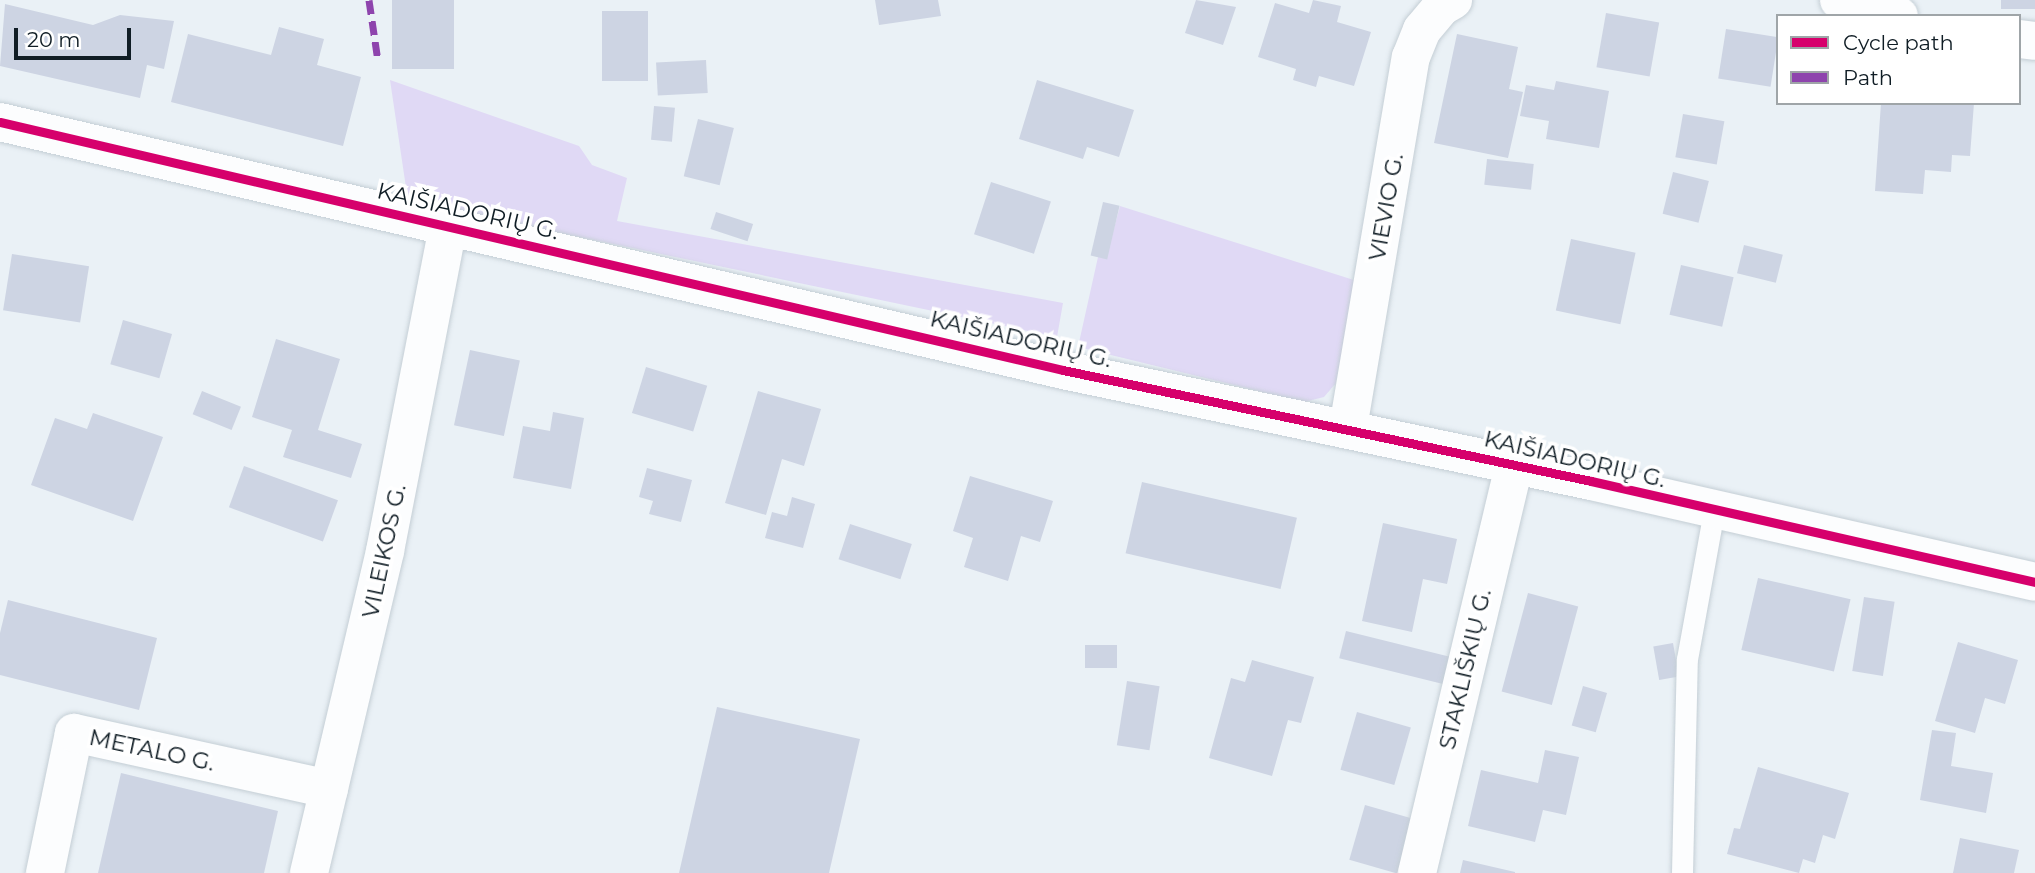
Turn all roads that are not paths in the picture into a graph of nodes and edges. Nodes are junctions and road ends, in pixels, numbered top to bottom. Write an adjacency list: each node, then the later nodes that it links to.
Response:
1 (1453, 0): 6 (street, VIEVIO G.)
2 (1839, 0): 3 (street)
3 (1892, 14)
4 (0, 122): 5 (street, KAIŠIADORIŲ G.)
5 (447, 227): 6 (street, KAIŠIADORIŲ G.); 10 (street, VILEIKOS G.)
6 (1348, 428): 7 (street, KAIŠIADORIŲ G.)
7 (1514, 465): 8 (street, KAIŠIADORIŲ G.); 13 (street, STAKLIŠKIŲ G.)
8 (1714, 510): 9 (street, KAIŠIADORIŲ G.); 14 (lane)
9 (2035, 582)
10 (329, 789): 11 (street, METALO G.); 12 (street, VILEIKOS G.)
11 (45, 873)
12 (309, 873)
13 (1417, 873)
14 (1682, 873)

